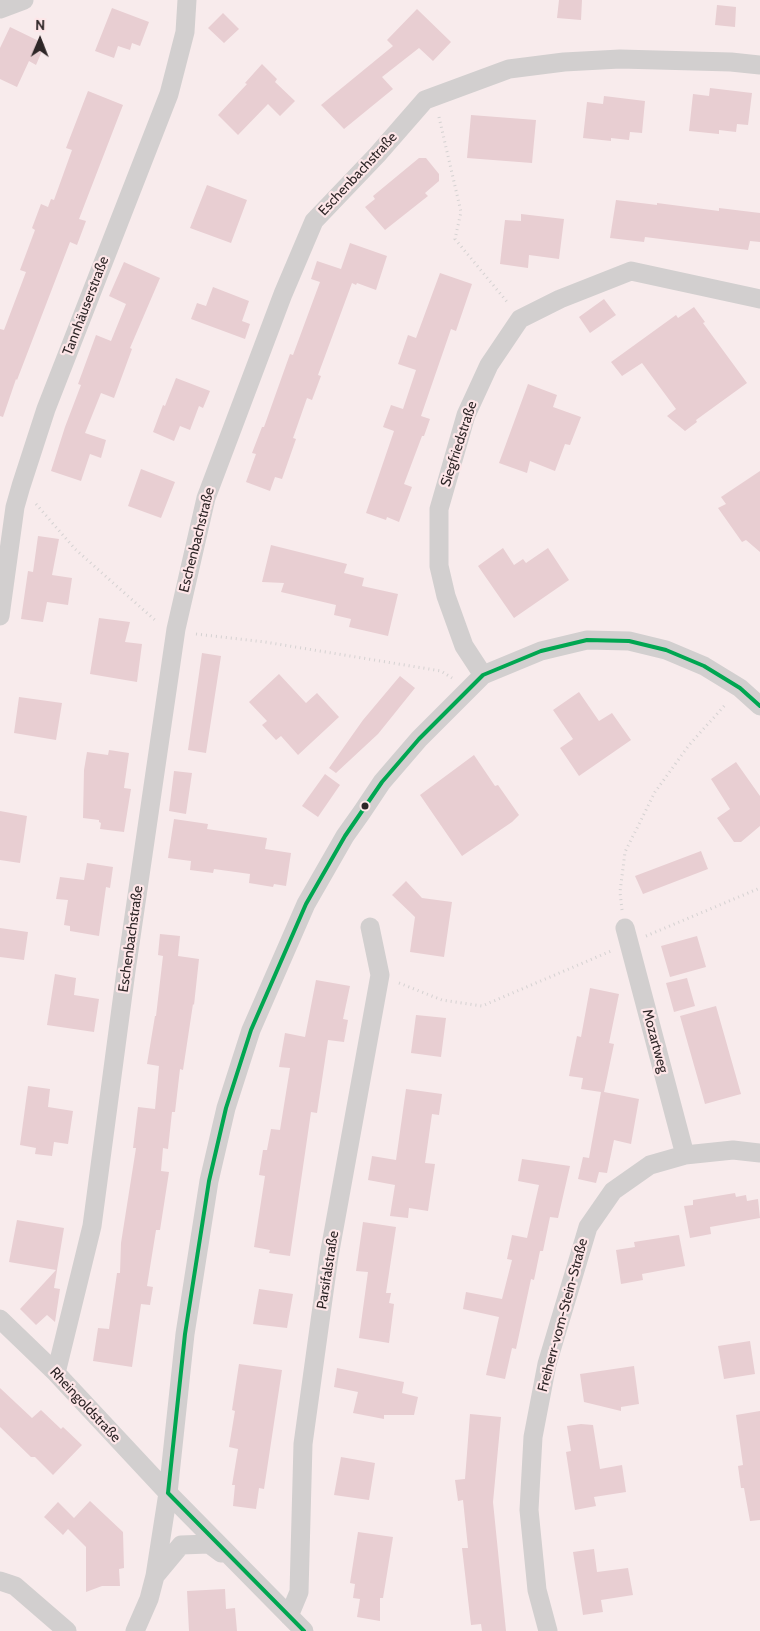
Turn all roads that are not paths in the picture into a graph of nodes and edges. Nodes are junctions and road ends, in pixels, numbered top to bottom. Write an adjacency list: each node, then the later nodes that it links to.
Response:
1 (24, 0): 3 (street)
2 (187, 0): 6 (street, Tannhäuserstraße)
3 (0, 9)
4 (760, 65): 14 (street, Eschenbachstraße)
5 (760, 299): 7 (street, Siegfriedstraße)
6 (0, 616)
7 (483, 675): 8 (street); 15 (street)
8 (760, 706)
9 (370, 928): 19 (street, Parsifalstraße)
10 (627, 935): 12 (street, Mozartweg)
11 (760, 1153): 12 (street, Freiherr-vom-Stein-Straße)
12 (685, 1155): 23 (street, Freiherr-vom-Stein-Straße)
13 (0, 1318): 14 (street, Rheingoldstraße)
14 (56, 1374): 15 (street, Rheingoldstraße)
15 (168, 1493): 16 (street, Rheingoldstraße); 17 (street)
16 (239, 1567): 17 (street); 19 (street)
17 (155, 1576): 21 (street)
18 (0, 1581): 20 (street)
19 (289, 1616): 22 (street)
20 (67, 1631)
21 (134, 1631)
22 (304, 1631)
23 (548, 1631)

